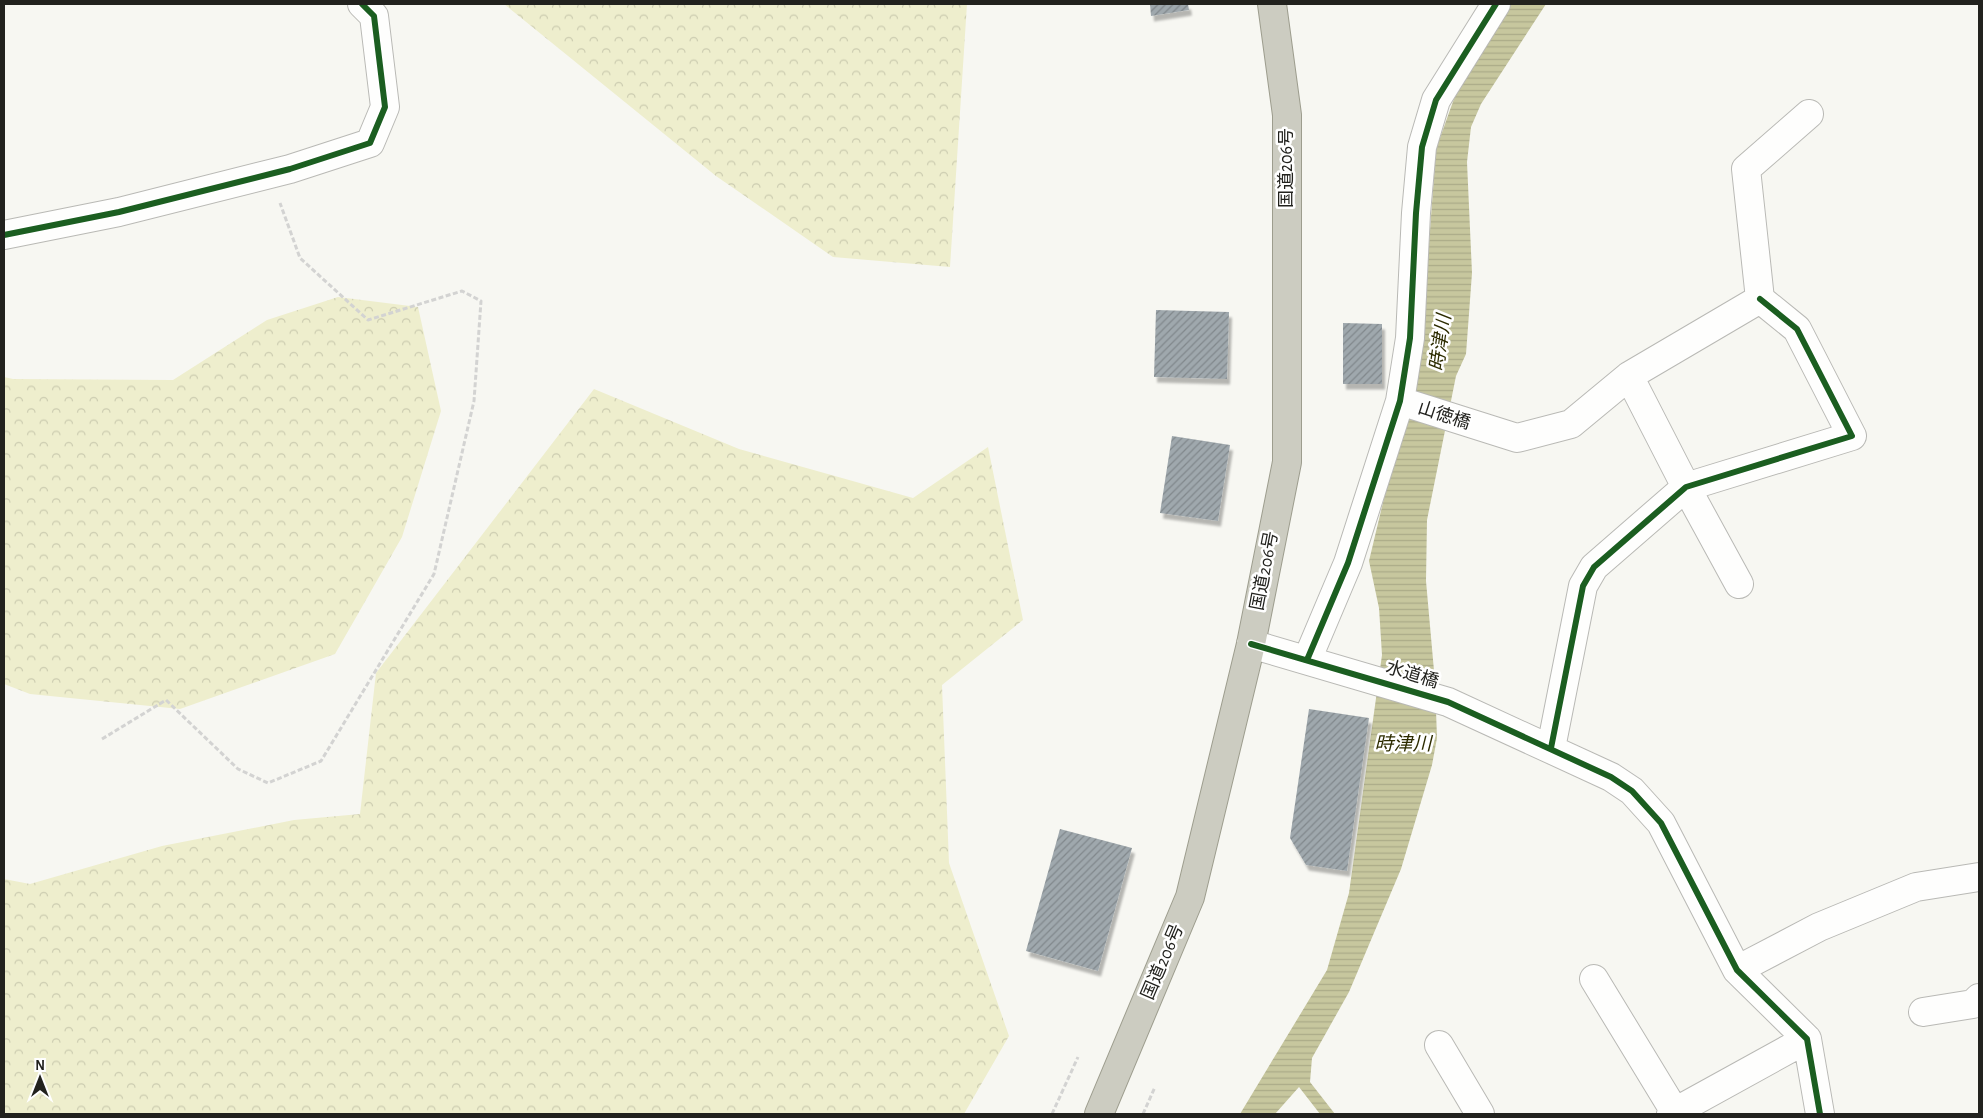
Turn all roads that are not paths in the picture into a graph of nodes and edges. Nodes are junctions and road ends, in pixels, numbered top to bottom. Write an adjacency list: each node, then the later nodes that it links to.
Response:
1 (362, 4): 5 (street)
2 (1272, 4): 11 (highway, 国道206号)
3 (1496, 4): 8 (street)
4 (1809, 114): 6 (street)
5 (4, 235)
6 (1760, 299): 7 (street, 山徳橋); 9 (street)
7 (1629, 376): 8 (street, 山徳橋); 9 (street)
8 (1400, 402): 12 (street)
9 (1686, 486): 10 (street); 13 (street)
10 (1739, 584)
11 (1251, 644): 12 (street, 水道橋); 22 (highway, 国道206号)
12 (1307, 660): 13 (street, 水道橋)
13 (1551, 748): 15 (street, 水道橋)
14 (1979, 877): 15 (street)
15 (1737, 970): 19 (street, 水道橋)
16 (1594, 980): 21 (street)
17 (1979, 998): 18 (street)
18 (1923, 1012)
19 (1807, 1039): 21 (street); 24 (street)
20 (1439, 1045): 23 (street)
21 (1673, 1113)
22 (1099, 1114)
23 (1480, 1114)
24 (1820, 1114)

